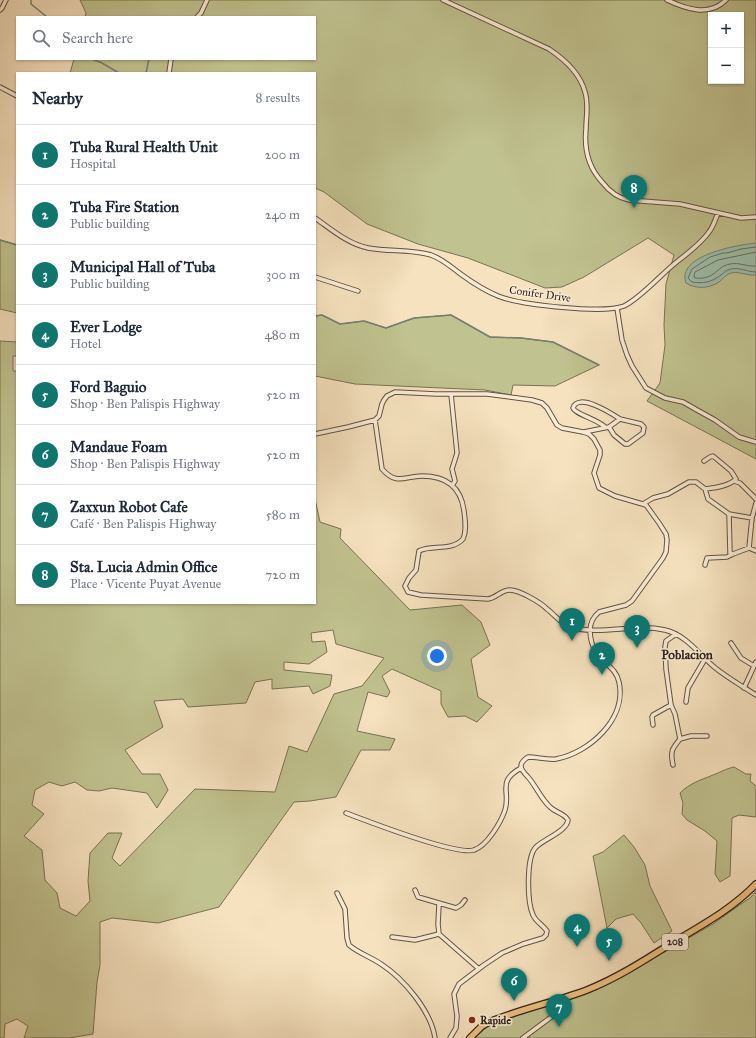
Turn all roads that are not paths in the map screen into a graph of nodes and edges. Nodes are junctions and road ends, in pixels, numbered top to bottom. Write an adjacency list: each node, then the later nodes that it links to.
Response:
1 (6, 0): 7 (street)
2 (207, 0): 8 (street)
3 (443, 0): 13 (street)
4 (667, 0): 6 (street)
5 (726, 0): 6 (street)
6 (675, 2)
7 (0, 10)
8 (198, 16)
9 (171, 60): 10 (street)
10 (169, 72)
11 (0, 87): 12 (street)
12 (16, 95)
13 (718, 213): 14 (street); 18 (street, Conifer Drive)
14 (756, 217)
15 (316, 219): 18 (street, Conifer Drive)
16 (316, 277): 17 (street)
17 (358, 291)
18 (617, 308): 25 (street)
19 (451, 394): 21 (street); 23 (street); 28 (street)
20 (620, 419): 22 (street); 22 (street); 22 (street)
21 (375, 420): 24 (street); 28 (street)
22 (607, 427): 23 (street)
23 (583, 432): 32 (street)
24 (316, 434)
25 (756, 442)
26 (704, 461): 27 (street)
27 (734, 481): 29 (street); 30 (street)
28 (453, 484): 39 (street)
29 (705, 489): 32 (street); 33 (street)
30 (756, 499)
31 (756, 503): 34 (street)
32 (643, 504): 39 (street)
33 (729, 514): 34 (street); 37 (street)
34 (752, 518): 35 (street)
35 (749, 548): 36 (street); 37 (street)
36 (756, 551)
37 (733, 554): 38 (street)
38 (705, 565)
39 (590, 630): 40 (street); 52 (street)
40 (676, 634): 42 (street); 47 (street)
41 (731, 643): 43 (street)
42 (705, 659): 44 (street); 46 (street)
43 (755, 664): 44 (street)
44 (744, 688): 45 (street)
45 (756, 695)
46 (686, 702)
47 (671, 704): 48 (street); 50 (street)
48 (653, 725)
49 (708, 736): 50 (street)
50 (680, 739): 51 (street)
51 (673, 765)
52 (521, 768): 53 (street); 61 (street)
53 (346, 813)
54 (756, 884): 62 (main road, 208)
55 (415, 890): 58 (street)
56 (338, 893): 63 (street)
57 (465, 900): 58 (street)
58 (439, 904): 59 (street)
59 (439, 934): 60 (street); 61 (street)
60 (392, 937)
61 (479, 969): 64 (street)
62 (562, 998): 65 (main road, 208); 66 (street)
63 (435, 1038)
64 (450, 1038)
65 (470, 1038)
66 (523, 1038)

